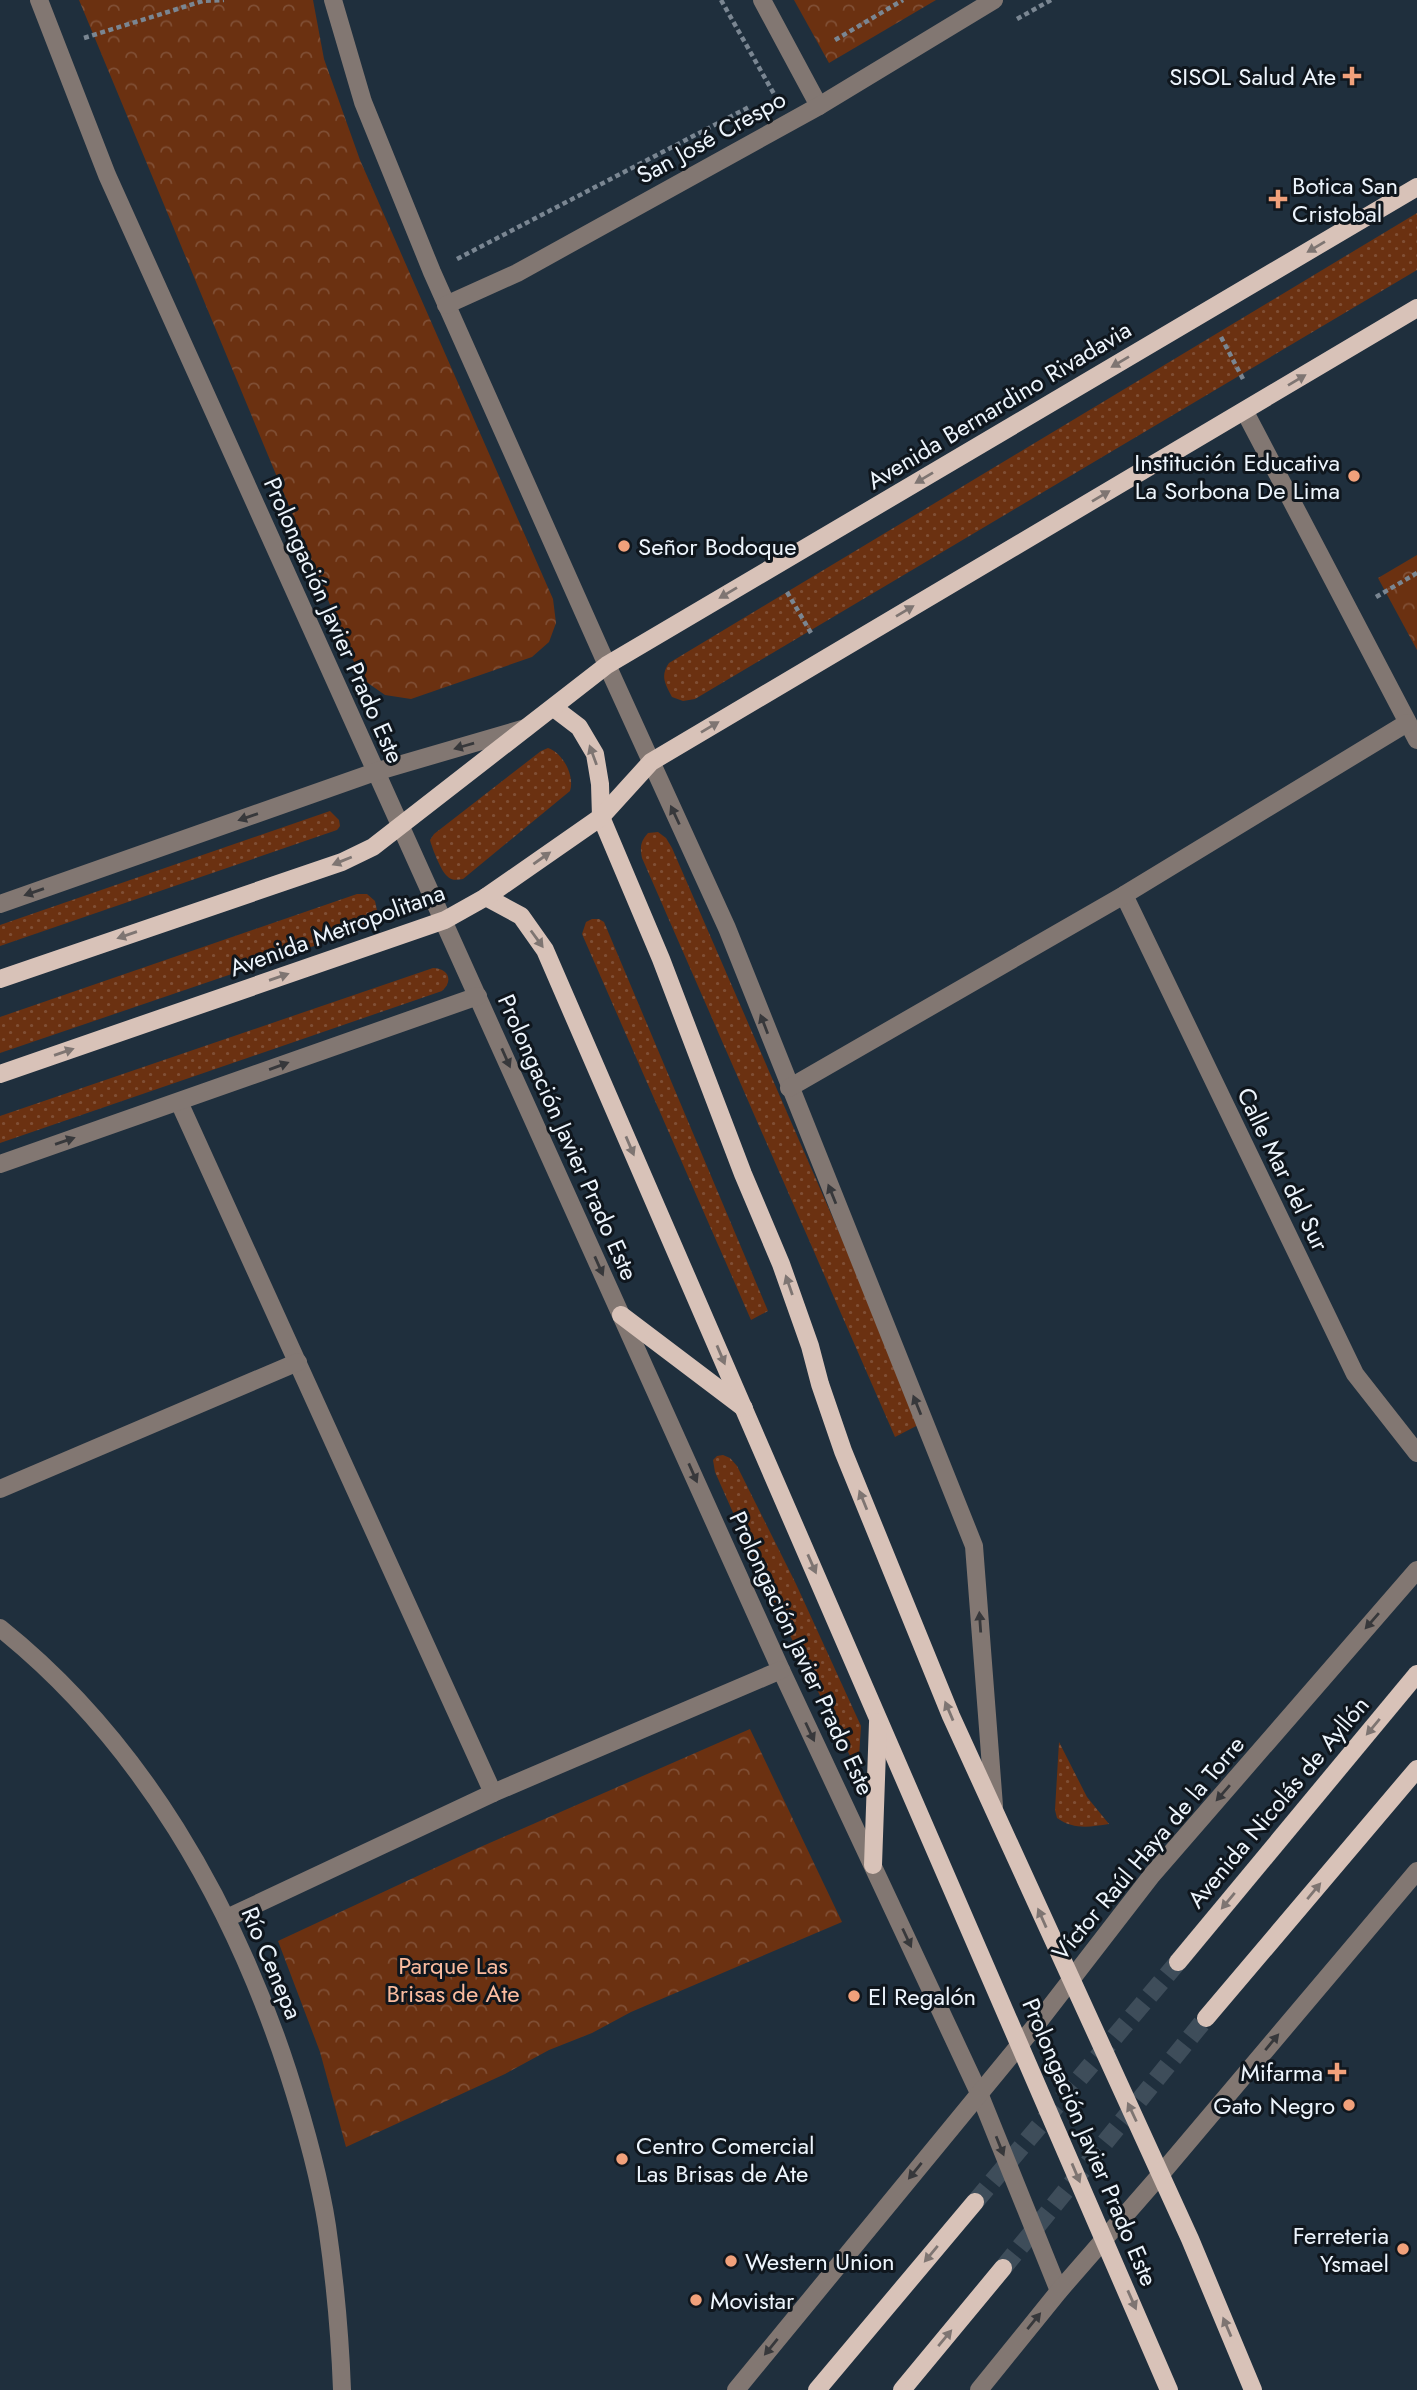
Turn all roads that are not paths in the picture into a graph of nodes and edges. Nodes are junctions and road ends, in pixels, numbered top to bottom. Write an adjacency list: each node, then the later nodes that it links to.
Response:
1 (39, 0): 16 (street, Prolongación Javier Prado Este)
2 (333, 0): 7 (street, Prolongación Javier Prado Este)
3 (762, 0): 5 (street)
4 (994, 0): 5 (street, San José Crespo)
5 (819, 106): 7 (street, San José Crespo)
6 (1417, 187): 10 (main road, Avenida Bernardino Rivadavia, one-way to 10)
7 (446, 305): 10 (street, Prolongación Javier Prado Este)
8 (1417, 308): 9 (main road, one-way to 8)
9 (1250, 408): 12 (street); 15 (main road, one-way to 9)
10 (607, 665): 11 (main road); 15 (street, Prolongación Javier Prado Este)
11 (554, 708): 13 (main road); 17 (main road, Prolongación Javier Prado Este, one-way to 11)
12 (1407, 723): 14 (street); 19 (street)
13 (530, 727): 16 (street, one-way to 16); 18 (main road)
14 (1417, 740)
15 (651, 762): 17 (main road, Avenida Metropolitana); 26 (street, Prolongación Javier Prado Este, one-way to 15)
16 (375, 772): 18 (street, Prolongación Javier Prado Este); 20 (street, one-way to 20)
17 (601, 817): 21 (main road, Avenida Metropolitana, one-way to 17); 41 (main road, Prolongación Javier Prado Este, one-way to 17)
18 (400, 827): 22 (street, Prolongación Javier Prado Este); 23 (main road, one-way to 23)
19 (1124, 895): 26 (street); 32 (street, Calle Mar del Sur)
20 (2, 897)
21 (485, 897): 22 (main road, Avenida Metropolitana); 31 (main road, Prolongación Javier Prado Este, one-way to 31)
22 (444, 920): 24 (street, Prolongación Javier Prado Este); 25 (main road, Avenida Metropolitana, one-way to 22)
23 (0, 979)
24 (478, 996): 27 (street, one-way to 24); 29 (street, Prolongación Javier Prado Este, one-way to 29)
25 (0, 1074)
26 (789, 1088): 41 (street, Prolongación Javier Prado Este, one-way to 26)
27 (178, 1102): 28 (street, one-way to 27); 30 (street)
28 (0, 1164)
29 (621, 1315): 31 (main road); 36 (street, Prolongación Javier Prado Este, one-way to 36)
30 (298, 1362): 33 (street); 40 (street)
31 (744, 1409): 38 (main road, Prolongación Javier Prado Este, one-way to 38)
32 (1417, 1453)
33 (0, 1489)
34 (1417, 1570): 46 (street, Víctor Raúl Haya de la Torre, one-way to 46)
35 (0, 1628): 44 (street, Río Cenepa)
36 (782, 1670): 40 (street); 42 (street, Prolongación Javier Prado Este, one-way to 42)
37 (1417, 1674): 45 (main road, Avenida Nicolás de Ayllón, one-way to 45)
38 (878, 1715): 42 (main road); 48 (main road, Prolongación Javier Prado Este)
39 (1417, 1769): 47 (main road, one-way to 39)
40 (493, 1793): 44 (street)
41 (994, 1812): 46 (main road, Prolongación Javier Prado Este, one-way to 41)
42 (873, 1865): 49 (street, Prolongación Javier Prado Este, one-way to 49)
43 (1417, 1871): 50 (street, one-way to 43)
44 (227, 1918): 55 (street, Río Cenepa)
45 (1178, 1962)
46 (1070, 1980): 48 (street, Víctor Raúl Haya de la Torre); 50 (main road, Prolongación Javier Prado Este, one-way to 46)
47 (1206, 2018)
48 (1020, 2042): 49 (street, Víctor Raúl Haya de la Torre); 52 (main road, Prolongación Javier Prado Este, one-way to 52)
49 (979, 2093): 54 (street, Prolongación Javier Prado Este, one-way to 54); 56 (street, Víctor Raúl Haya de la Torre, one-way to 56)
50 (1161, 2174): 52 (street); 61 (main road, Prolongación Javier Prado Este, one-way to 50)
51 (975, 2202): 57 (main road, one-way to 57)
52 (1104, 2238): 54 (street); 60 (main road, Prolongación Javier Prado Este, one-way to 60)
53 (1003, 2269): 58 (main road, one-way to 53)
54 (1059, 2291): 59 (street, one-way to 54)
55 (342, 2390)
56 (736, 2390)
57 (817, 2390)
58 (902, 2390)
59 (979, 2390)
60 (1169, 2390)
61 (1253, 2390)

